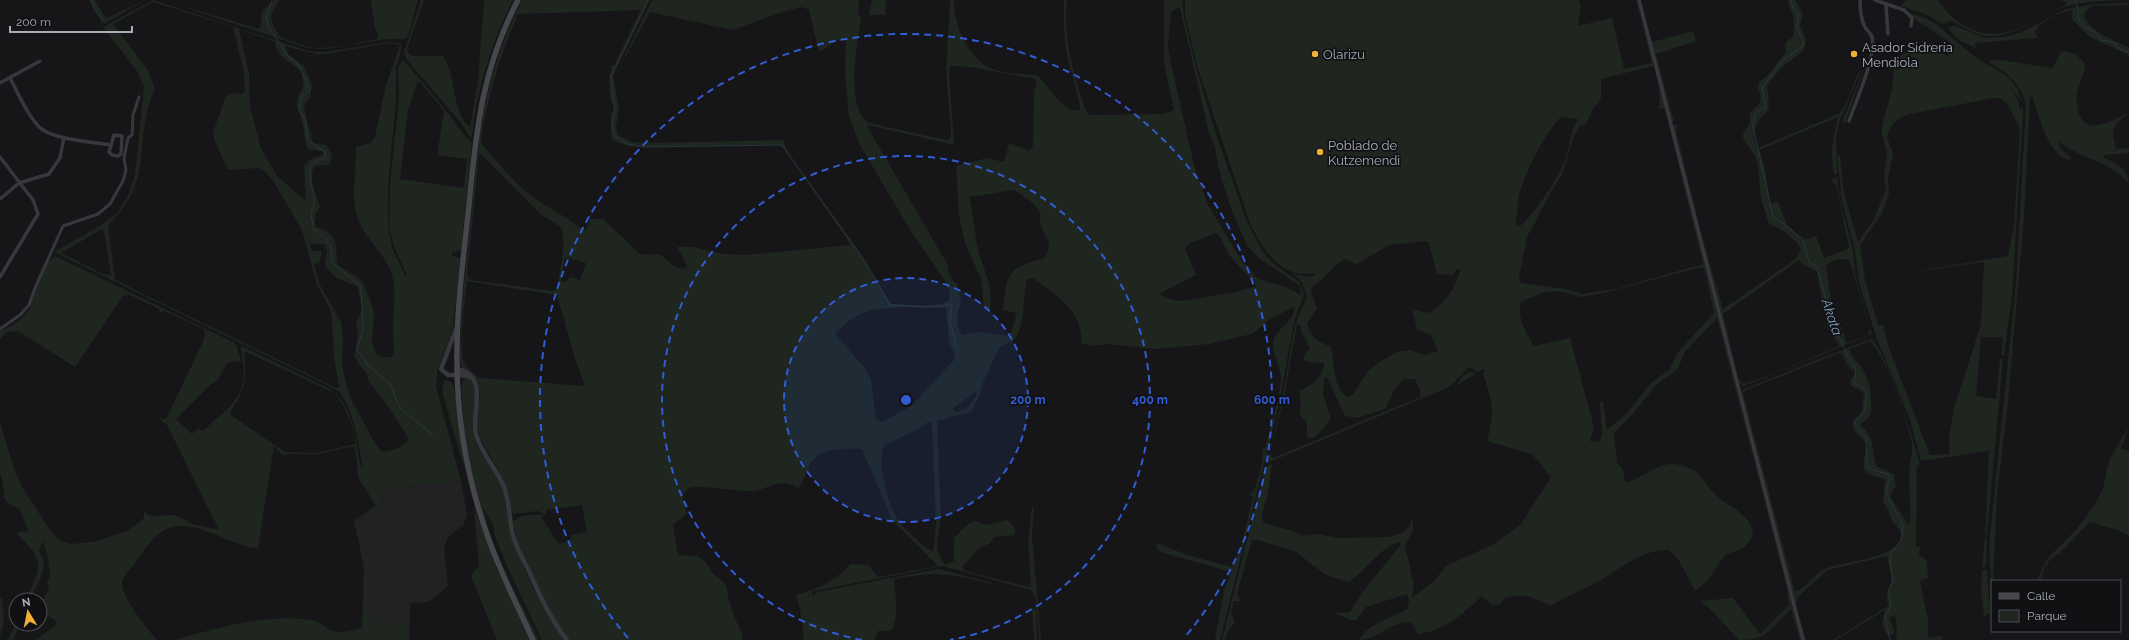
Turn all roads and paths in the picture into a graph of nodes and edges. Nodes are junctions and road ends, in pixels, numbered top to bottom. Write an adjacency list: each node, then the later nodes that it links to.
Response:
1 (518, 0): 19 (main road)
2 (1639, 0): 27 (street)
3 (1860, 0): 12 (street)
4 (1875, 0): 5 (street)
5 (1886, 5): 6 (street); 7 (street)
6 (1911, 26)
7 (1888, 34)
8 (40, 61): 9 (street)
9 (10, 78): 10 (street); 13 (street)
10 (0, 84)
11 (138, 97): 20 (street)
12 (1849, 121)
13 (64, 137): 14 (street); 16 (street)
14 (110, 145): 14 (street)
15 (0, 156): 16 (street)
16 (19, 183): 17 (street); 18 (street)
17 (0, 199)
18 (0, 277)
19 (458, 323): 21 (main road); 21 (street)
20 (0, 329)
21 (457, 372): 22 (street); 23 (street); 24 (main road)
22 (466, 376): 23 (street); 24 (street)
23 (473, 378): 26 (street)
24 (458, 392): 25 (main road)
25 (533, 640)
26 (568, 640)
27 (1802, 640)

